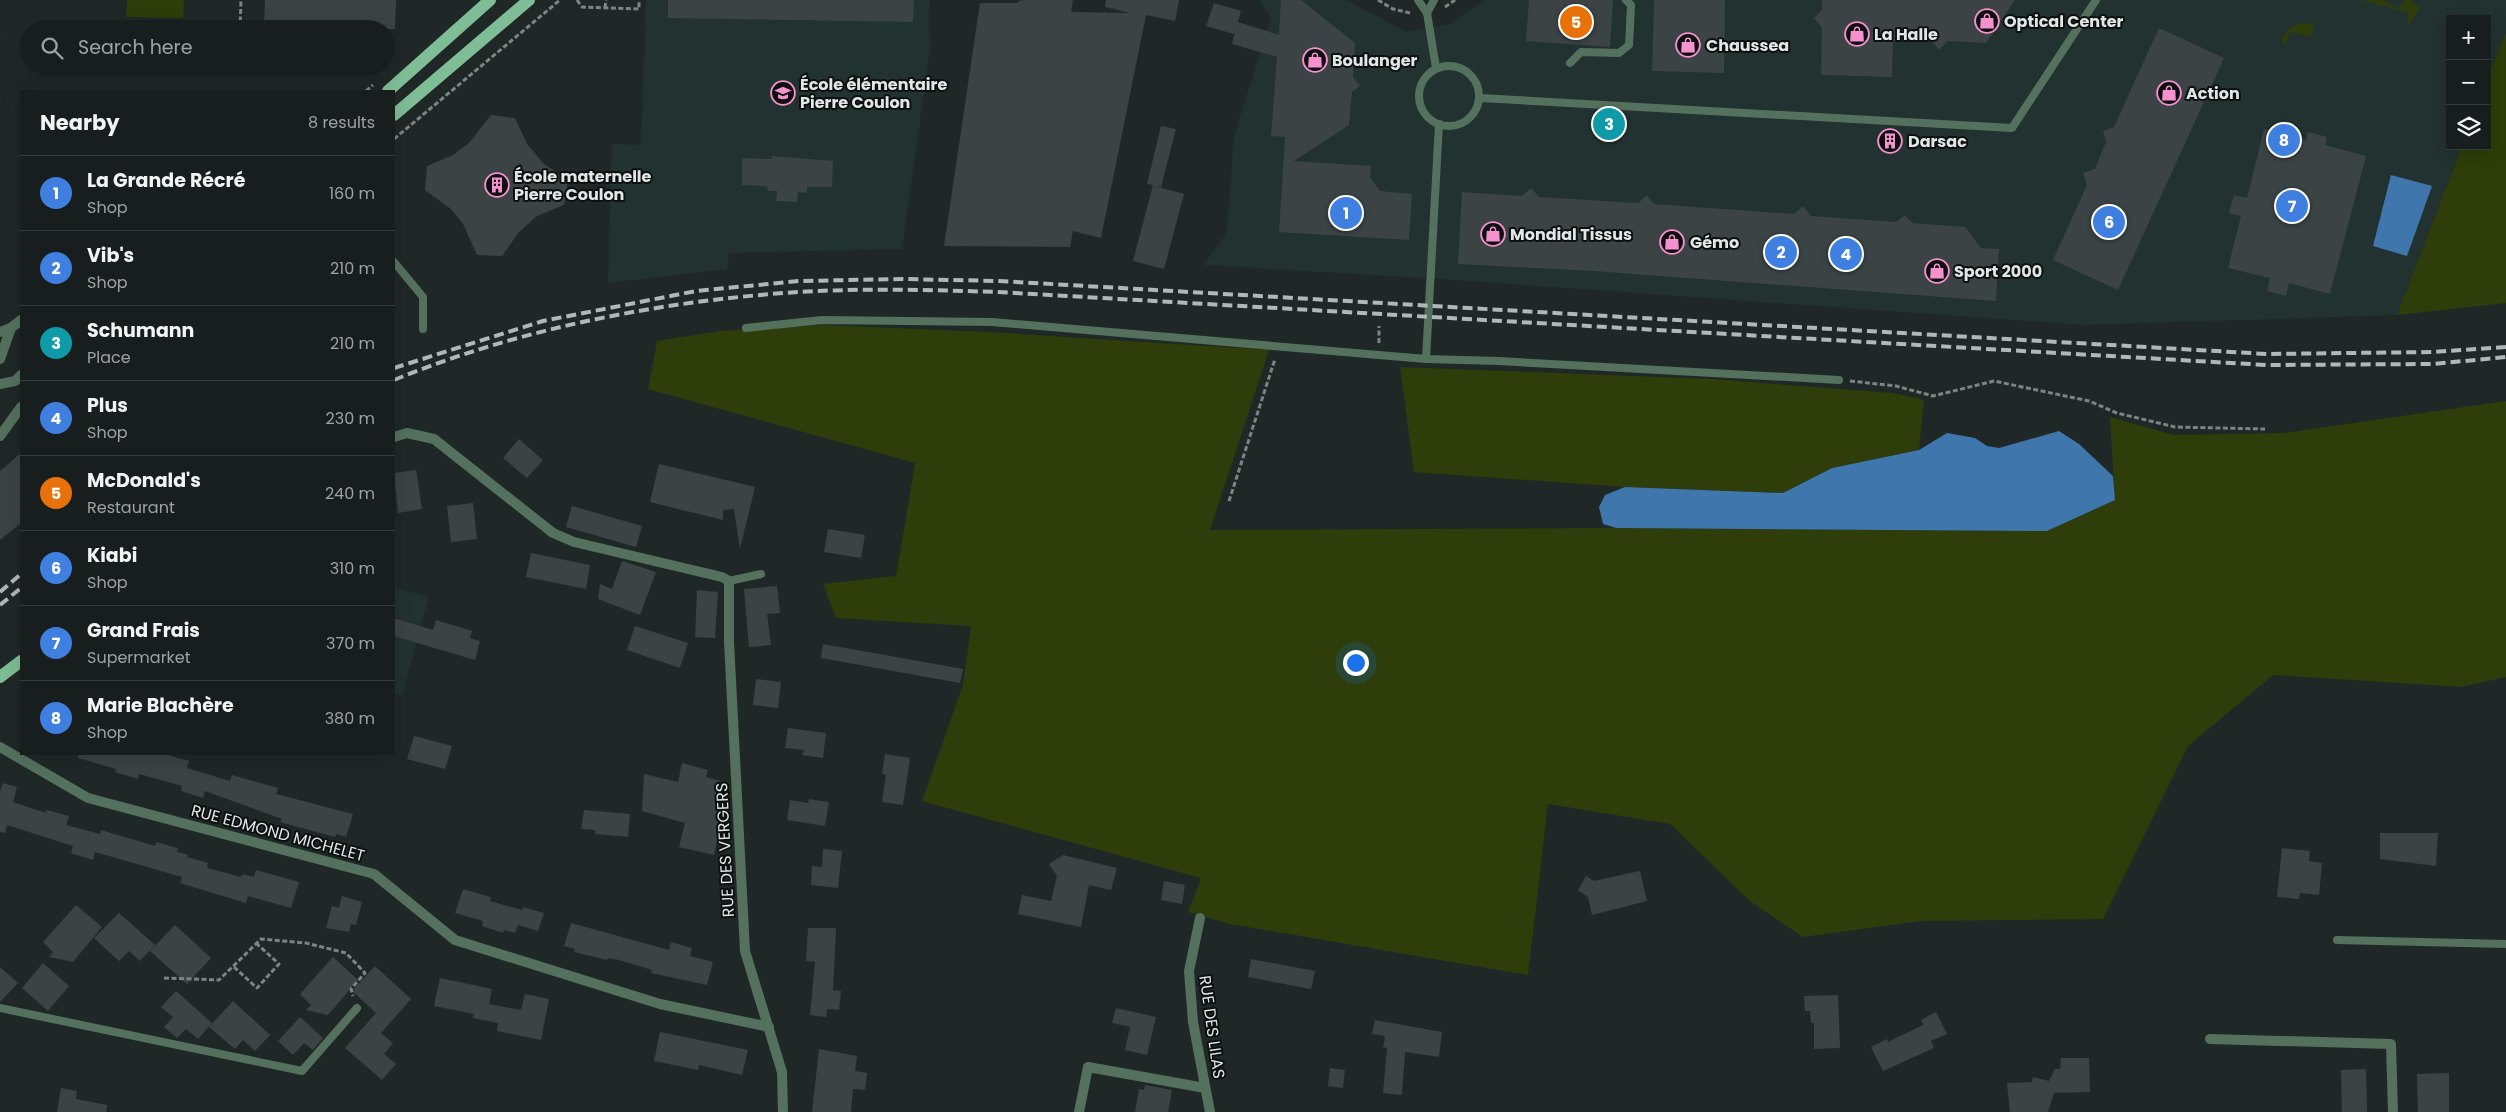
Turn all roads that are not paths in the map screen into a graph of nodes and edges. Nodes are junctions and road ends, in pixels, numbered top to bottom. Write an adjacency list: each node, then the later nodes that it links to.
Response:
1 (490, 0): 10 (main road)
2 (529, 0): 12 (main road)
3 (1418, 0): 7 (lane)
4 (1434, 0): 7 (lane)
5 (1626, 0): 8 (lane)
6 (2096, 0): 11 (lane)
7 (1427, 13): 9 (lane)
8 (1570, 63)
9 (1436, 68): 11 (lane); 13 (lane)
10 (389, 90)
11 (1480, 98): 13 (lane)
12 (395, 114)
13 (1439, 124): 21 (lane)
14 (395, 263): 18 (lane)
15 (20, 321): 16 (street)
16 (11, 328): 19 (street); 20 (street)
17 (746, 328): 21 (lane)
18 (423, 329)
19 (0, 332)
20 (0, 359)
21 (1426, 359): 23 (lane)
22 (20, 376): 24 (street)
23 (1839, 380)
24 (0, 384)
25 (20, 409): 26 (street)
26 (0, 436)
27 (395, 437): 29 (street)
28 (761, 574): 29 (lane)
29 (728, 581): 38 (street, RUE DES VERGERS)
30 (20, 662): 31 (main road)
31 (0, 677)
32 (0, 747): 38 (street, RUE EDMOND MICHELET)
33 (1200, 918): 40 (street, RUE DES LILAS)
34 (2337, 940): 35 (lane)
35 (2506, 944)
36 (0, 1008): 37 (lane)
37 (357, 1008)
38 (768, 1027): 41 (street, RUE DES VERGERS)
39 (2210, 1039): 44 (street)
40 (1205, 1088): 42 (street); 43 (street, RUE DES LILAS)
41 (783, 1112)
42 (1080, 1112)
43 (1210, 1112)
44 (2393, 1112)

